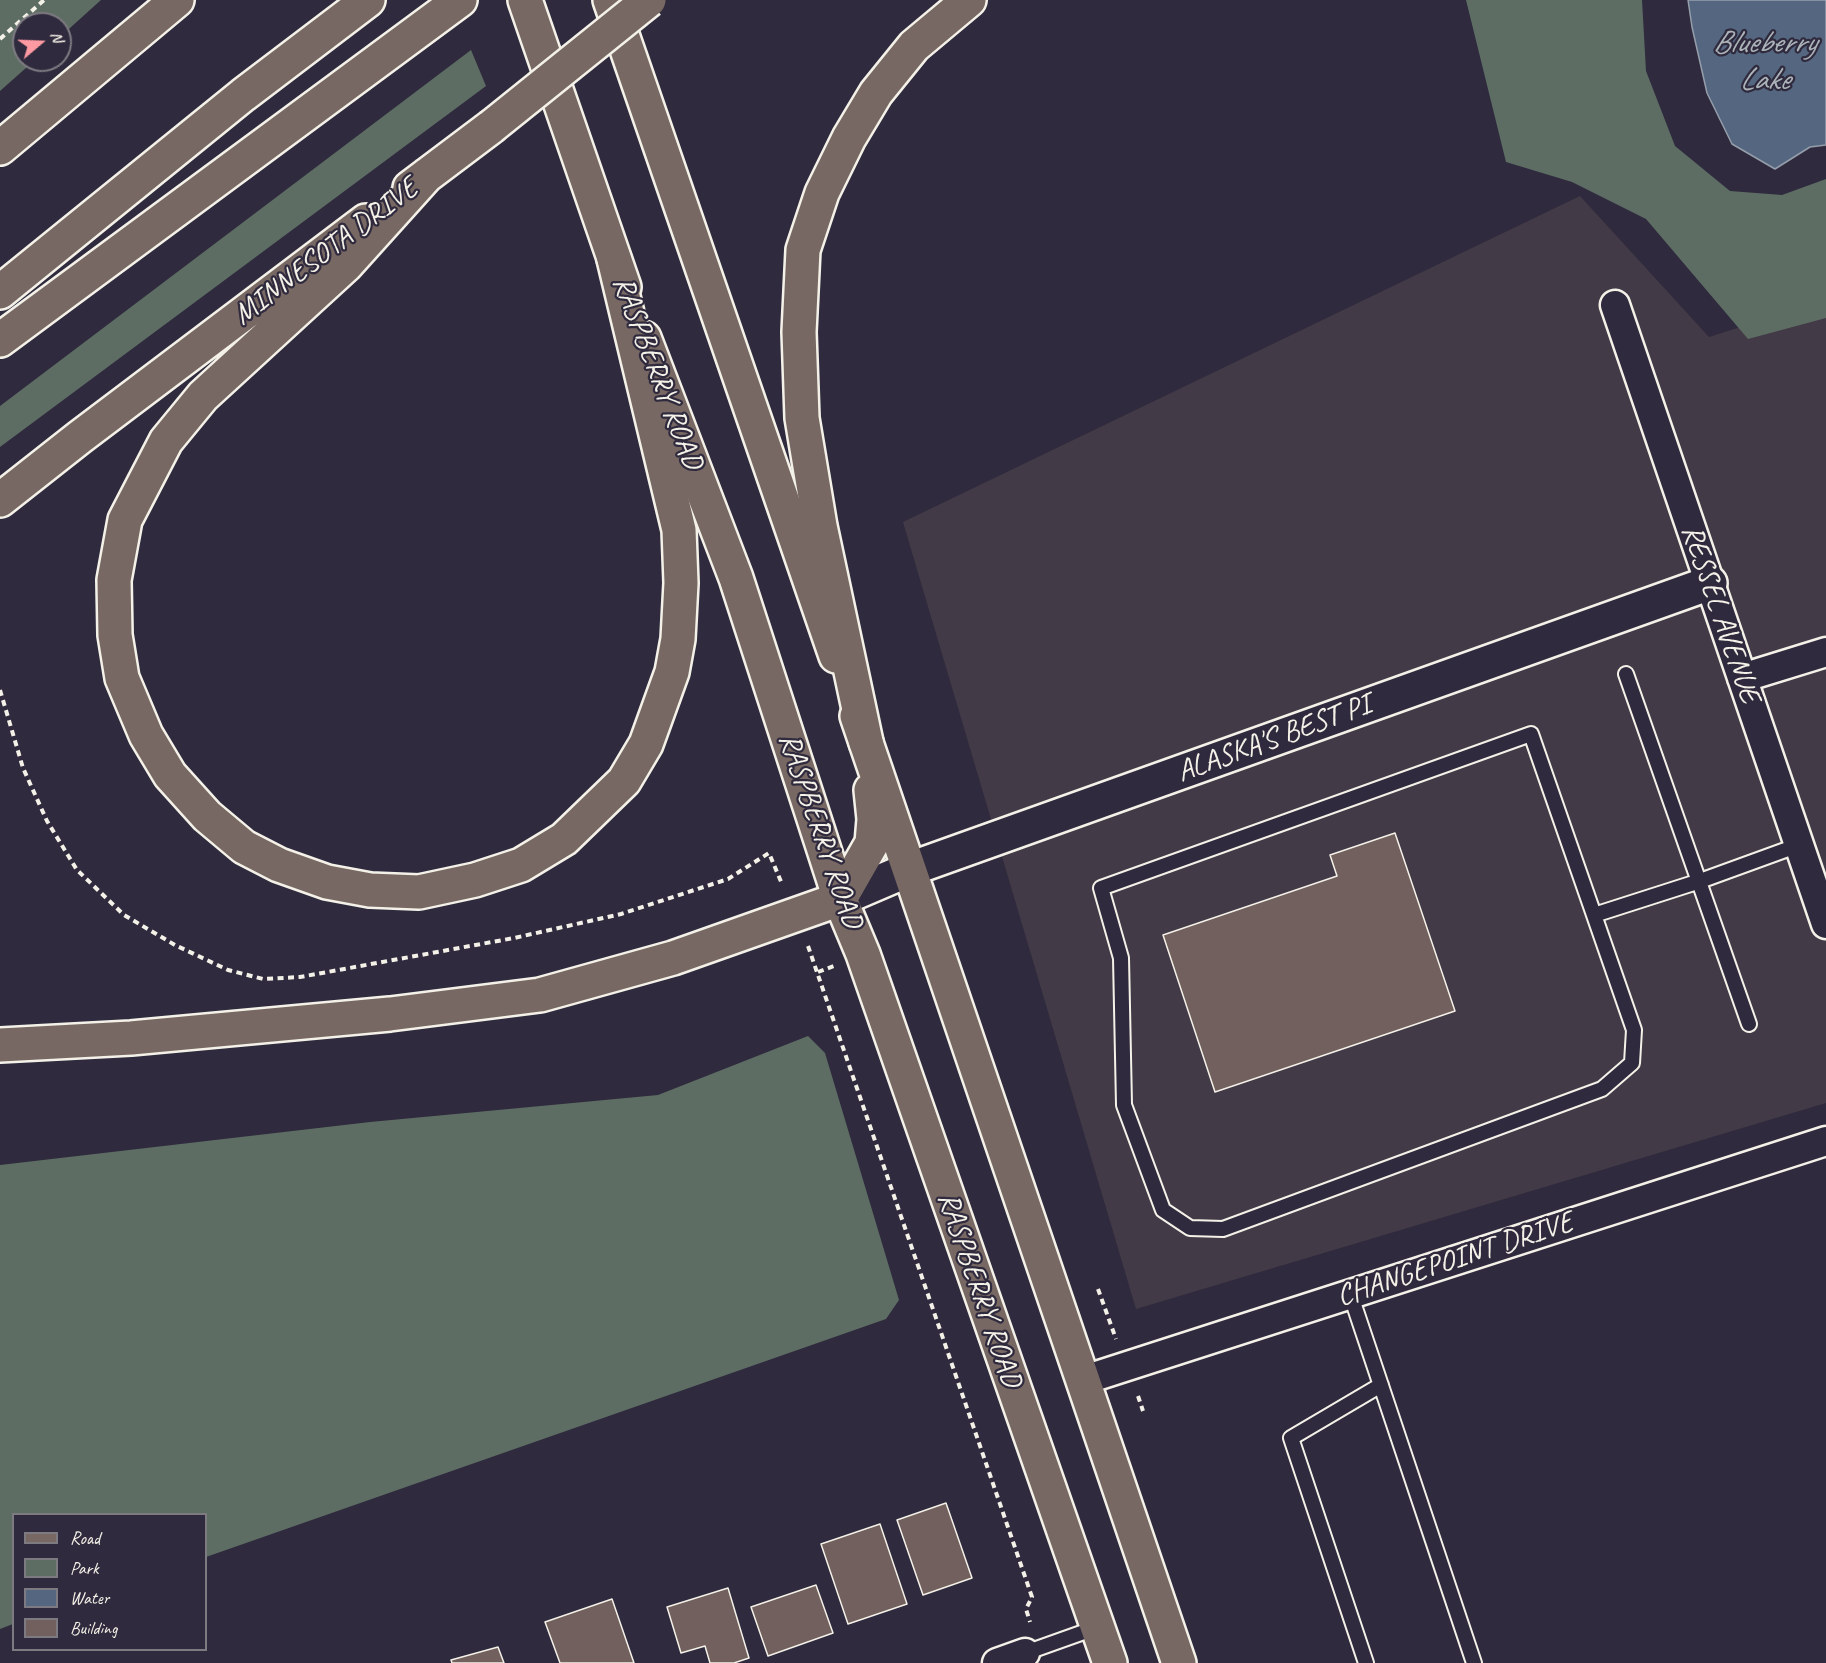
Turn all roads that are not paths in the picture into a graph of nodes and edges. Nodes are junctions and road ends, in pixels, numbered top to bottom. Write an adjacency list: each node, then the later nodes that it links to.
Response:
1 (177, 0): 8 (main road)
2 (368, 0): 11 (main road)
3 (525, 0): 10 (main road, RASPBERRY ROAD)
4 (610, 0): 19 (main road)
5 (649, 0): 9 (main road, MINNESOTA DRIVE, bridge)
6 (969, 0): 19 (main road)
7 (451, 7): 13 (main road)
8 (0, 148)
9 (427, 175): 10 (main road); 14 (main road, MINNESOTA DRIVE)
10 (614, 259): 23 (main road, RASPBERRY ROAD)
11 (0, 292)
12 (1615, 305): 15 (street, RESSEL AVENUE)
13 (0, 340)
14 (0, 500)
15 (1710, 583): 18 (street, RESSEL AVENUE); 21 (street, ALASKA'S BEST PI)
16 (1826, 652): 18 (street)
17 (1626, 674): 22 (lane)
18 (1742, 678): 20 (street, RESSEL AVENUE)
19 (866, 742): 21 (main road); 23 (main road)
20 (1799, 845): 22 (lane); 25 (street, RESSEL AVENUE)
21 (910, 869): 23 (street, ALASKA'S BEST PI); 30 (main road)
22 (1700, 881): 24 (lane); 26 (lane)
23 (840, 899): 27 (main road); 32 (main road, RASPBERRY ROAD)
24 (1594, 915): 24 (lane)
25 (1826, 924)
26 (1749, 1024)
27 (0, 1045)
28 (1826, 1141): 29 (street, CHANGEPOINT DRIVE)
29 (1350, 1293): 30 (street, CHANGEPOINT DRIVE); 31 (lane)
30 (1084, 1380): 36 (main road)
31 (1381, 1385): 37 (lane); 38 (lane)
32 (1098, 1628): 33 (lane); 35 (main road, RASPBERRY ROAD)
33 (1024, 1653): 34 (street)
34 (997, 1663)
35 (1110, 1663)
36 (1179, 1663)
37 (1366, 1663)
38 (1474, 1663)

